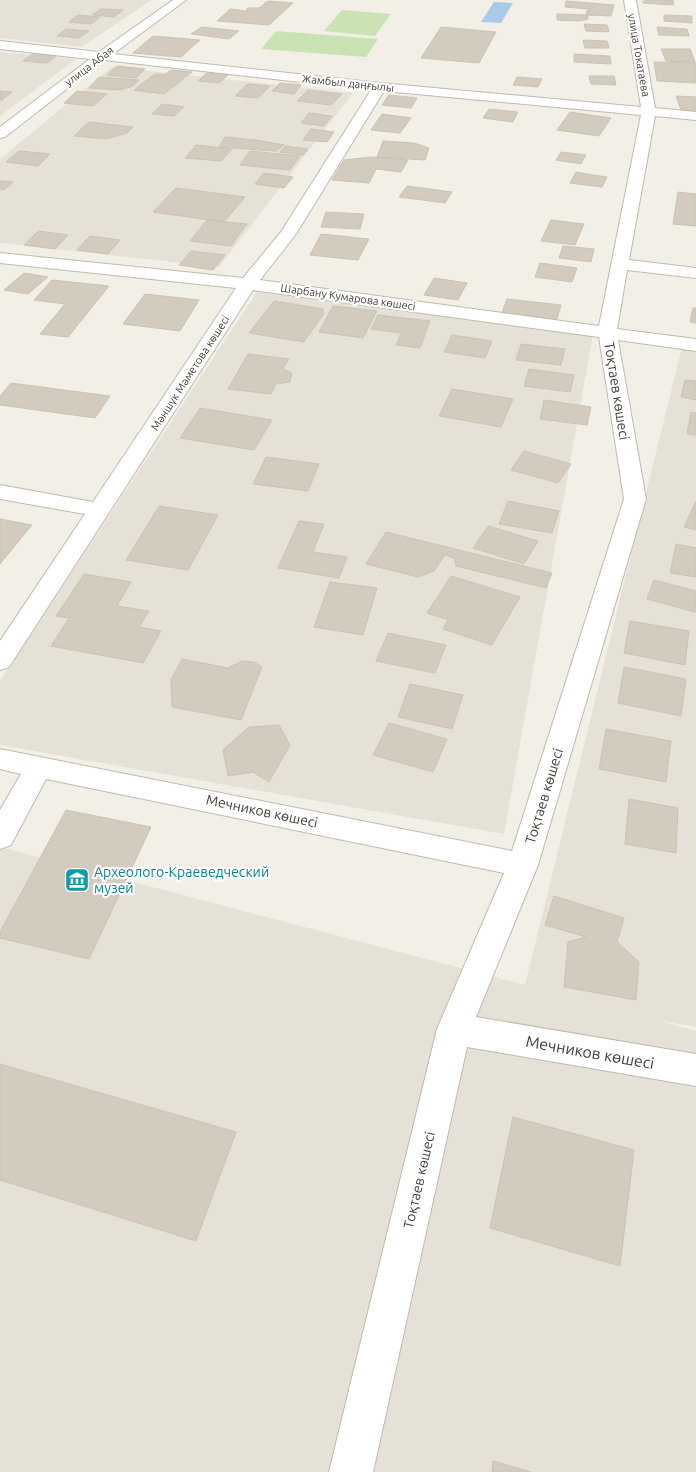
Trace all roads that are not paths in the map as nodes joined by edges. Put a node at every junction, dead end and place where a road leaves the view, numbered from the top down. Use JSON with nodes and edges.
{"nodes":[{"id":1,"x":180,"y":0,"type":"edge"},
{"id":2,"x":630,"y":0,"type":"edge"},
{"id":3,"x":0,"y":45,"type":"edge"},
{"id":4,"x":103,"y":55,"type":"junction"},
{"id":5,"x":380,"y":87,"type":"junction"},
{"id":6,"x":649,"y":111,"type":"junction"},
{"id":7,"x":696,"y":116,"type":"edge"},
{"id":8,"x":0,"y":134,"type":"edge"},
{"id":9,"x":0,"y":258,"type":"edge"},
{"id":10,"x":620,"y":264,"type":"junction"},
{"id":11,"x":696,"y":273,"type":"edge"},
{"id":12,"x":248,"y":284,"type":"junction"},
{"id":13,"x":607,"y":332,"type":"junction"},
{"id":14,"x":696,"y":344,"type":"edge"},
{"id":15,"x":0,"y":492,"type":"edge"},
{"id":16,"x":99,"y":510,"type":"junction"},
{"id":17,"x":0,"y":660,"type":"edge"},
{"id":18,"x":0,"y":758,"type":"edge"},
{"id":19,"x":39,"y":766,"type":"junction"},
{"id":20,"x":0,"y":837,"type":"edge"},
{"id":21,"x":523,"y":865,"type":"junction"},
{"id":22,"x":454,"y":1029,"type":"junction"},
{"id":23,"x":696,"y":1070,"type":"edge"},
{"id":24,"x":351,"y":1472,"type":"edge"}],
"edges":[{"from":1,"to":4,"type":"street","name":"улица Абая"},
{"from":2,"to":6,"type":"street","name":"улица Токатаева"},
{"from":3,"to":4,"type":"street","name":"Жамбыл даңғылы"},
{"from":4,"to":5,"type":"street","name":"Жамбыл даңғылы"},
{"from":4,"to":8,"type":"street","name":"улица Абая"},
{"from":5,"to":6,"type":"street","name":"Жамбыл даңғылы"},
{"from":5,"to":12,"type":"street","name":"Мәншүк Мәметова көшесі"},
{"from":6,"to":7,"type":"street","name":"Жамбыл даңғылы"},
{"from":6,"to":10,"type":"street","name":"Тоқтаев көшесі"},
{"from":9,"to":12,"type":"street","name":"Шарбану Кумарова көшесі"},
{"from":10,"to":11,"type":"street"},
{"from":10,"to":13,"type":"street","name":"Тоқтаев көшесі"},
{"from":12,"to":13,"type":"street","name":"Шарбану Кумарова көшесі"},
{"from":12,"to":16,"type":"street","name":"Мәншүк Мәметова көшесі"},
{"from":13,"to":14,"type":"street","name":"Шарбану Кумарова көшесі"},
{"from":13,"to":21,"type":"street","name":"Тоқтаев көшесі"},
{"from":15,"to":16,"type":"street"},
{"from":16,"to":17,"type":"street","name":"Мәншүк Мәметова көшесі"},
{"from":18,"to":19,"type":"street","name":"Мечников көшесі"},
{"from":19,"to":20,"type":"street"},
{"from":19,"to":21,"type":"street","name":"Мечников көшесі"},
{"from":21,"to":22,"type":"street","name":"Тоқтаев көшесі"},
{"from":22,"to":23,"type":"street","name":"Мечников көшесі"},
{"from":22,"to":24,"type":"street","name":"Тоқтаев көшесі"}]}
